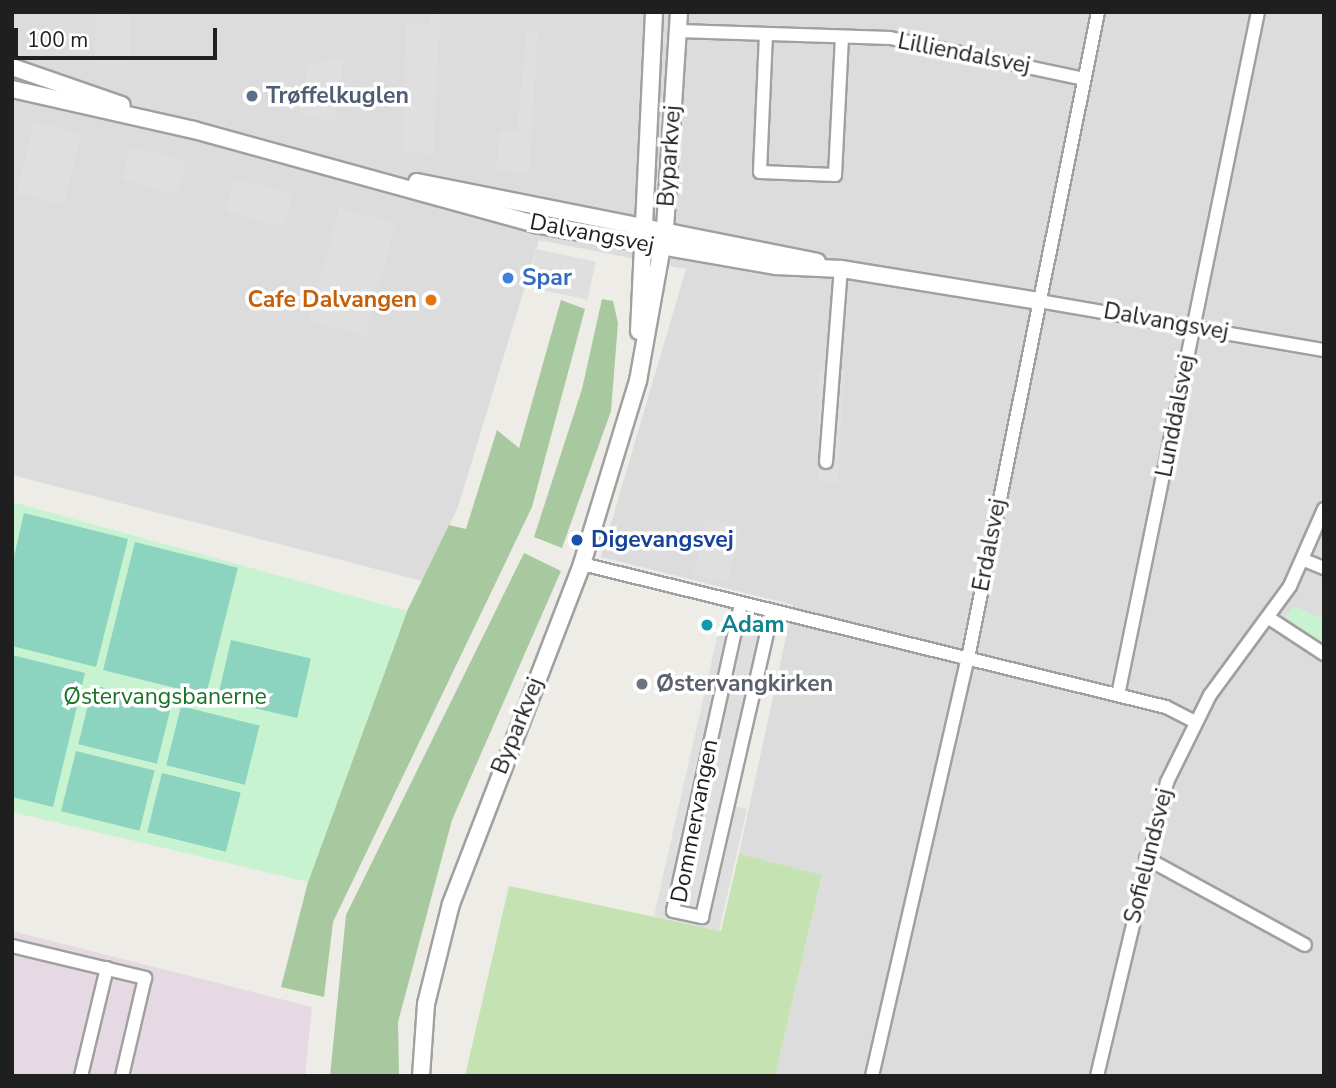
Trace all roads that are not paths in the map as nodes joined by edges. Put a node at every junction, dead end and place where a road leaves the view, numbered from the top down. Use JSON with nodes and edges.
{"nodes":[{"id":1,"x":654,"y":12,"type":"edge"},
{"id":2,"x":679,"y":12,"type":"edge"},
{"id":3,"x":1098,"y":12,"type":"edge"},
{"id":4,"x":1258,"y":12,"type":"edge"},
{"id":5,"x":679,"y":30,"type":"junction"},
{"id":6,"x":766,"y":34,"type":"junction"},
{"id":7,"x":842,"y":37,"type":"junction"},
{"id":8,"x":12,"y":67,"type":"edge"},
{"id":9,"x":1084,"y":79,"type":"junction"},
{"id":10,"x":12,"y":89,"type":"edge"},
{"id":11,"x":194,"y":130,"type":"junction"},
{"id":12,"x":349,"y":172,"type":"junction"},
{"id":13,"x":642,"y":225,"type":"junction"},
{"id":14,"x":665,"y":229,"type":"junction"},
{"id":15,"x":641,"y":244,"type":"junction"},
{"id":16,"x":662,"y":248,"type":"junction"},
{"id":17,"x":841,"y":269,"type":"junction"},
{"id":18,"x":1039,"y":301,"type":"junction"},
{"id":19,"x":1194,"y":327,"type":"junction"},
{"id":20,"x":1324,"y":350,"type":"edge"},
{"id":21,"x":638,"y":382,"type":"junction"},
{"id":22,"x":826,"y":462,"type":"dead end"},
{"id":23,"x":1324,"y":509,"type":"edge"},
{"id":24,"x":1304,"y":559,"type":"junction"},
{"id":25,"x":582,"y":564,"type":"junction"},
{"id":26,"x":1324,"y":568,"type":"edge"},
{"id":27,"x":741,"y":604,"type":"junction"},
{"id":28,"x":772,"y":611,"type":"junction"},
{"id":29,"x":1269,"y":618,"type":"junction"},
{"id":30,"x":1324,"y":654,"type":"edge"},
{"id":31,"x":968,"y":658,"type":"junction"},
{"id":32,"x":1118,"y":695,"type":"junction"},
{"id":33,"x":1195,"y":722,"type":"junction"},
{"id":34,"x":1146,"y":858,"type":"junction"},
{"id":35,"x":1305,"y":945,"type":"dead end"},
{"id":36,"x":12,"y":946,"type":"edge"},
{"id":37,"x":107,"y":968,"type":"junction"},
{"id":38,"x":81,"y":1076,"type":"edge"},
{"id":39,"x":122,"y":1076,"type":"edge"},
{"id":40,"x":421,"y":1076,"type":"edge"},
{"id":41,"x":872,"y":1076,"type":"edge"},
{"id":42,"x":1097,"y":1076,"type":"edge"}],
"edges":[{"from":1,"to":13,"type":"street","name":"Byparkvej"},
{"from":2,"to":5,"type":"street","name":"Byparkvej"},
{"from":3,"to":9,"type":"street","name":"Erdalsvej"},
{"from":4,"to":19,"type":"street","name":"Lunddalsvej"},
{"from":5,"to":6,"type":"street","name":"Lilliendalsvej"},
{"from":5,"to":14,"type":"street","name":"Byparkvej"},
{"from":6,"to":7,"type":"street","name":"Lilliendalsvej"},
{"from":6,"to":7,"type":"street"},
{"from":7,"to":9,"type":"street","name":"Lilliendalsvej"},
{"from":8,"to":11,"type":"street","name":"Dalvangsvej"},
{"from":9,"to":18,"type":"street","name":"Erdalsvej"},
{"from":10,"to":11,"type":"street","name":"Dalvangsvej"},
{"from":11,"to":12,"type":"street","name":"Dalvangsvej"},
{"from":12,"to":13,"type":"street","name":"Dalvangsvej"},
{"from":12,"to":15,"type":"street","name":"Dalvangsvej"},
{"from":13,"to":14,"type":"street","name":"Dalvangsvej"},
{"from":13,"to":15,"type":"street","name":"Byparkvej"},
{"from":14,"to":16,"type":"street","name":"Byparkvej"},
{"from":14,"to":17,"type":"street","name":"Dalvangsvej"},
{"from":15,"to":16,"type":"street","name":"Dalvangsvej"},
{"from":15,"to":21,"type":"street","name":"Byparkvej"},
{"from":16,"to":17,"type":"street","name":"Dalvangsvej"},
{"from":16,"to":21,"type":"street","name":"Byparkvej"},
{"from":17,"to":18,"type":"street","name":"Dalvangsvej"},
{"from":17,"to":22,"type":"street"},
{"from":18,"to":19,"type":"street","name":"Dalvangsvej"},
{"from":18,"to":31,"type":"street","name":"Erdalsvej"},
{"from":19,"to":20,"type":"street","name":"Dalvangsvej"},
{"from":19,"to":32,"type":"street","name":"Lunddalsvej"},
{"from":21,"to":25,"type":"street","name":"Byparkvej"},
{"from":23,"to":24,"type":"street","name":"Sofielundsvej"},
{"from":24,"to":26,"type":"street"},
{"from":24,"to":29,"type":"street","name":"Sofielundsvej"},
{"from":25,"to":27,"type":"street"},
{"from":25,"to":40,"type":"street","name":"Byparkvej"},
{"from":27,"to":28,"type":"street"},
{"from":27,"to":28,"type":"street","name":"Dommervangen"},
{"from":28,"to":31,"type":"street"},
{"from":29,"to":30,"type":"street"},
{"from":29,"to":33,"type":"street","name":"Sofielundsvej"},
{"from":31,"to":32,"type":"street"},
{"from":31,"to":41,"type":"street","name":"Erdalsvej"},
{"from":32,"to":33,"type":"street"},
{"from":33,"to":34,"type":"street","name":"Sofielundsvej"},
{"from":34,"to":35,"type":"street"},
{"from":34,"to":42,"type":"street","name":"Sofielundsvej"},
{"from":36,"to":37,"type":"street"},
{"from":37,"to":38,"type":"street"},
{"from":37,"to":39,"type":"street"}]}
